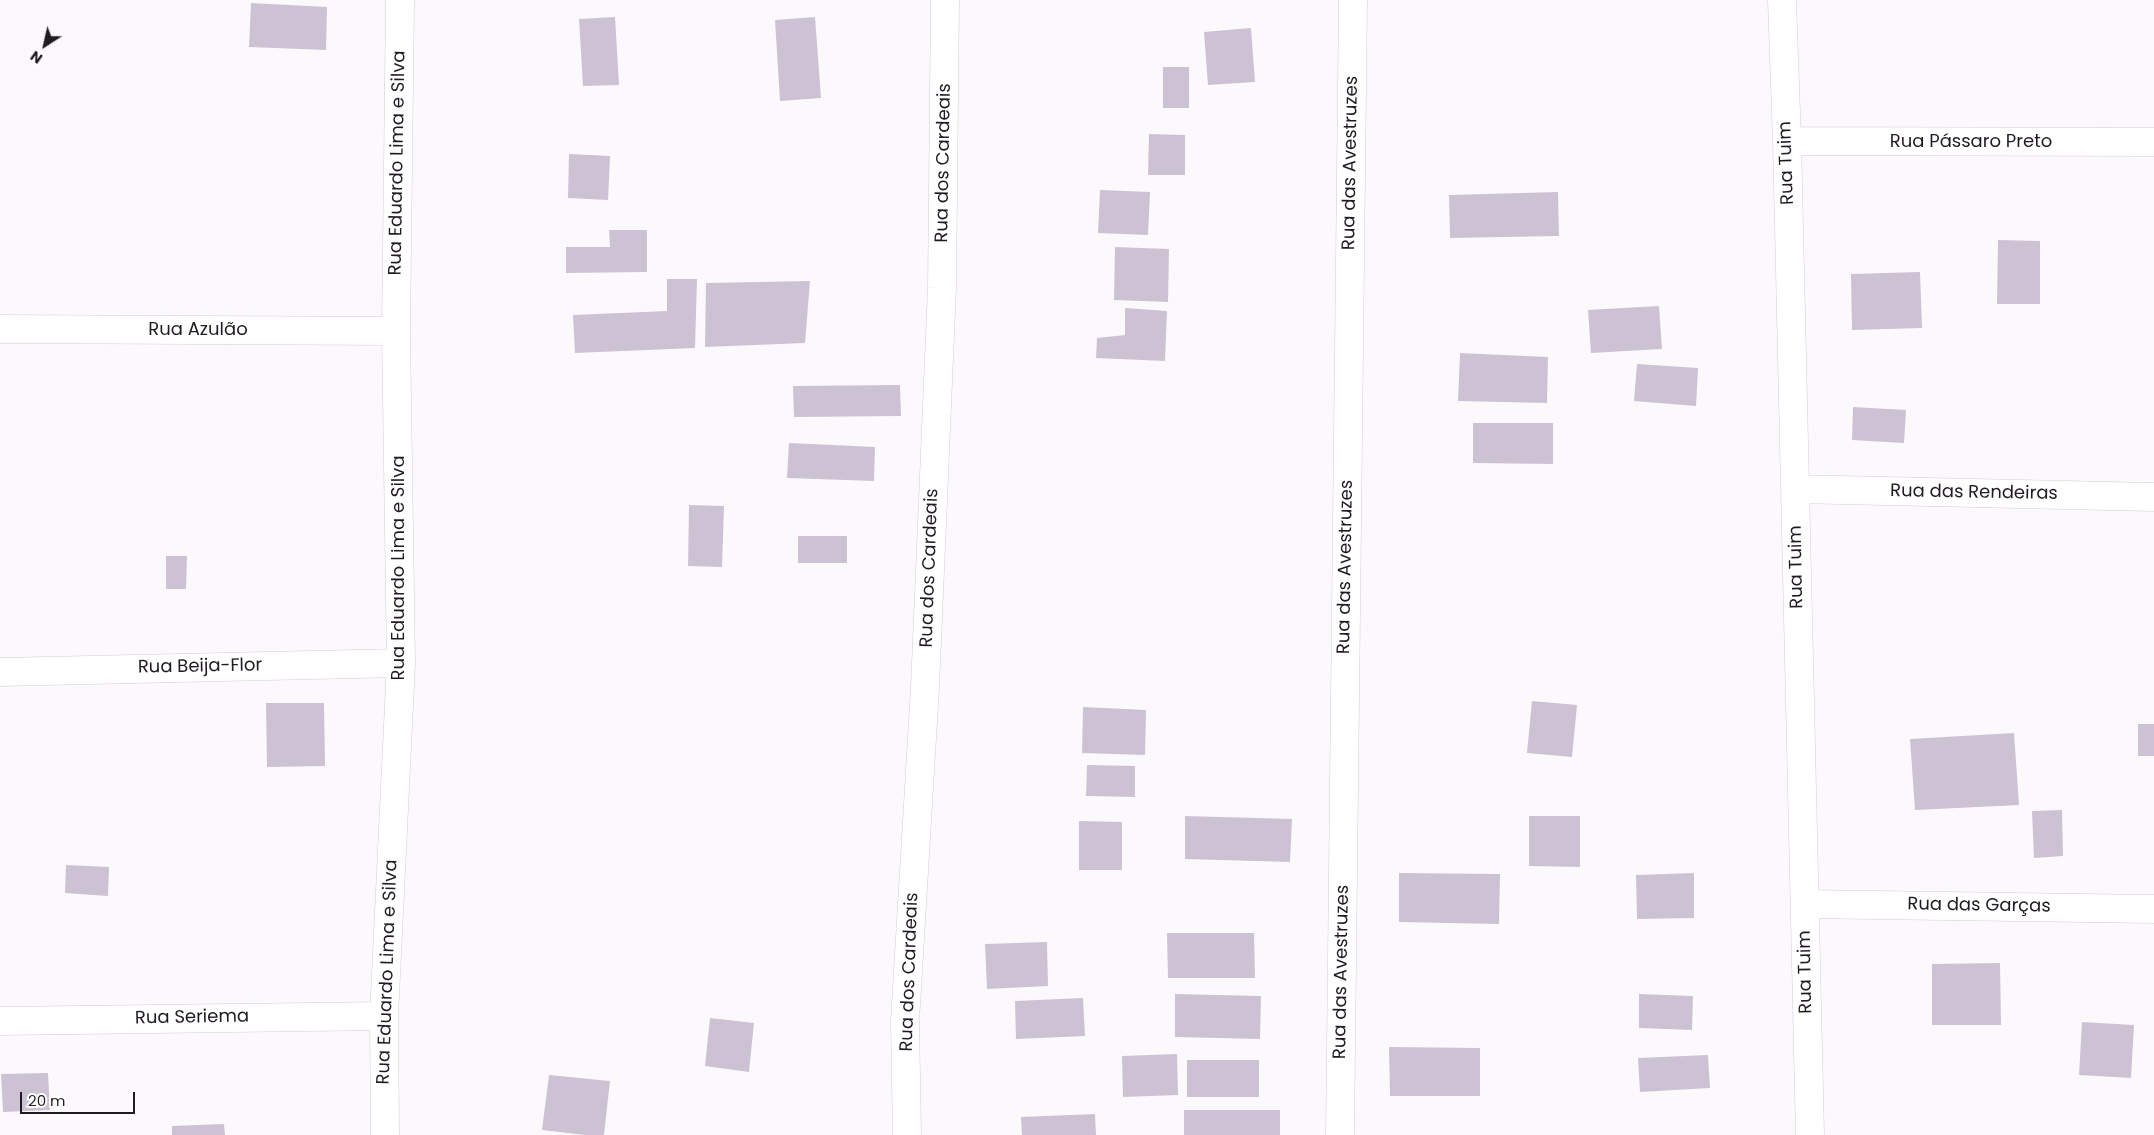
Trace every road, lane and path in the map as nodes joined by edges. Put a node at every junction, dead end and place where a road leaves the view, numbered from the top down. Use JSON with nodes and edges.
{"nodes":[{"id":1,"x":400,"y":0,"type":"edge"},
{"id":2,"x":945,"y":0,"type":"edge"},
{"id":3,"x":1352,"y":0,"type":"edge"},
{"id":4,"x":1782,"y":0,"type":"edge"},
{"id":5,"x":1787,"y":141,"type":"junction"},
{"id":6,"x":2154,"y":142,"type":"edge"},
{"id":7,"x":0,"y":329,"type":"edge"},
{"id":8,"x":396,"y":331,"type":"junction"},
{"id":9,"x":1795,"y":489,"type":"junction"},
{"id":10,"x":2154,"y":496,"type":"edge"},
{"id":11,"x":401,"y":663,"type":"junction"},
{"id":12,"x":0,"y":672,"type":"edge"},
{"id":13,"x":1805,"y":904,"type":"junction"},
{"id":14,"x":2154,"y":909,"type":"edge"},
{"id":15,"x":384,"y":1016,"type":"junction"},
{"id":16,"x":0,"y":1021,"type":"edge"},
{"id":17,"x":384,"y":1135,"type":"edge"},
{"id":18,"x":907,"y":1135,"type":"edge"},
{"id":19,"x":1340,"y":1135,"type":"edge"},
{"id":20,"x":1810,"y":1135,"type":"edge"}],
"edges":[{"from":1,"to":8,"type":"street","name":"Rua Eduardo Lima e Silva"},
{"from":2,"to":18,"type":"street","name":"Rua dos Cardeais"},
{"from":3,"to":19,"type":"street","name":"Rua das Avestruzes"},
{"from":4,"to":5,"type":"street","name":"Rua Tuim"},
{"from":5,"to":6,"type":"street","name":"Rua Pássaro Preto"},
{"from":5,"to":9,"type":"street","name":"Rua Tuim"},
{"from":7,"to":8,"type":"street","name":"Rua Azulão"},
{"from":8,"to":11,"type":"street","name":"Rua Eduardo Lima e Silva"},
{"from":9,"to":10,"type":"street","name":"Rua das Rendeiras"},
{"from":9,"to":13,"type":"street","name":"Rua Tuim"},
{"from":11,"to":12,"type":"street","name":"Rua Beija-Flor"},
{"from":11,"to":15,"type":"street","name":"Rua Eduardo Lima e Silva"},
{"from":13,"to":14,"type":"street","name":"Rua das Garças"},
{"from":13,"to":20,"type":"street","name":"Rua Tuim"},
{"from":15,"to":16,"type":"street","name":"Rua Seriema"},
{"from":15,"to":17,"type":"street","name":"Rua Eduardo Lima e Silva"}]}
